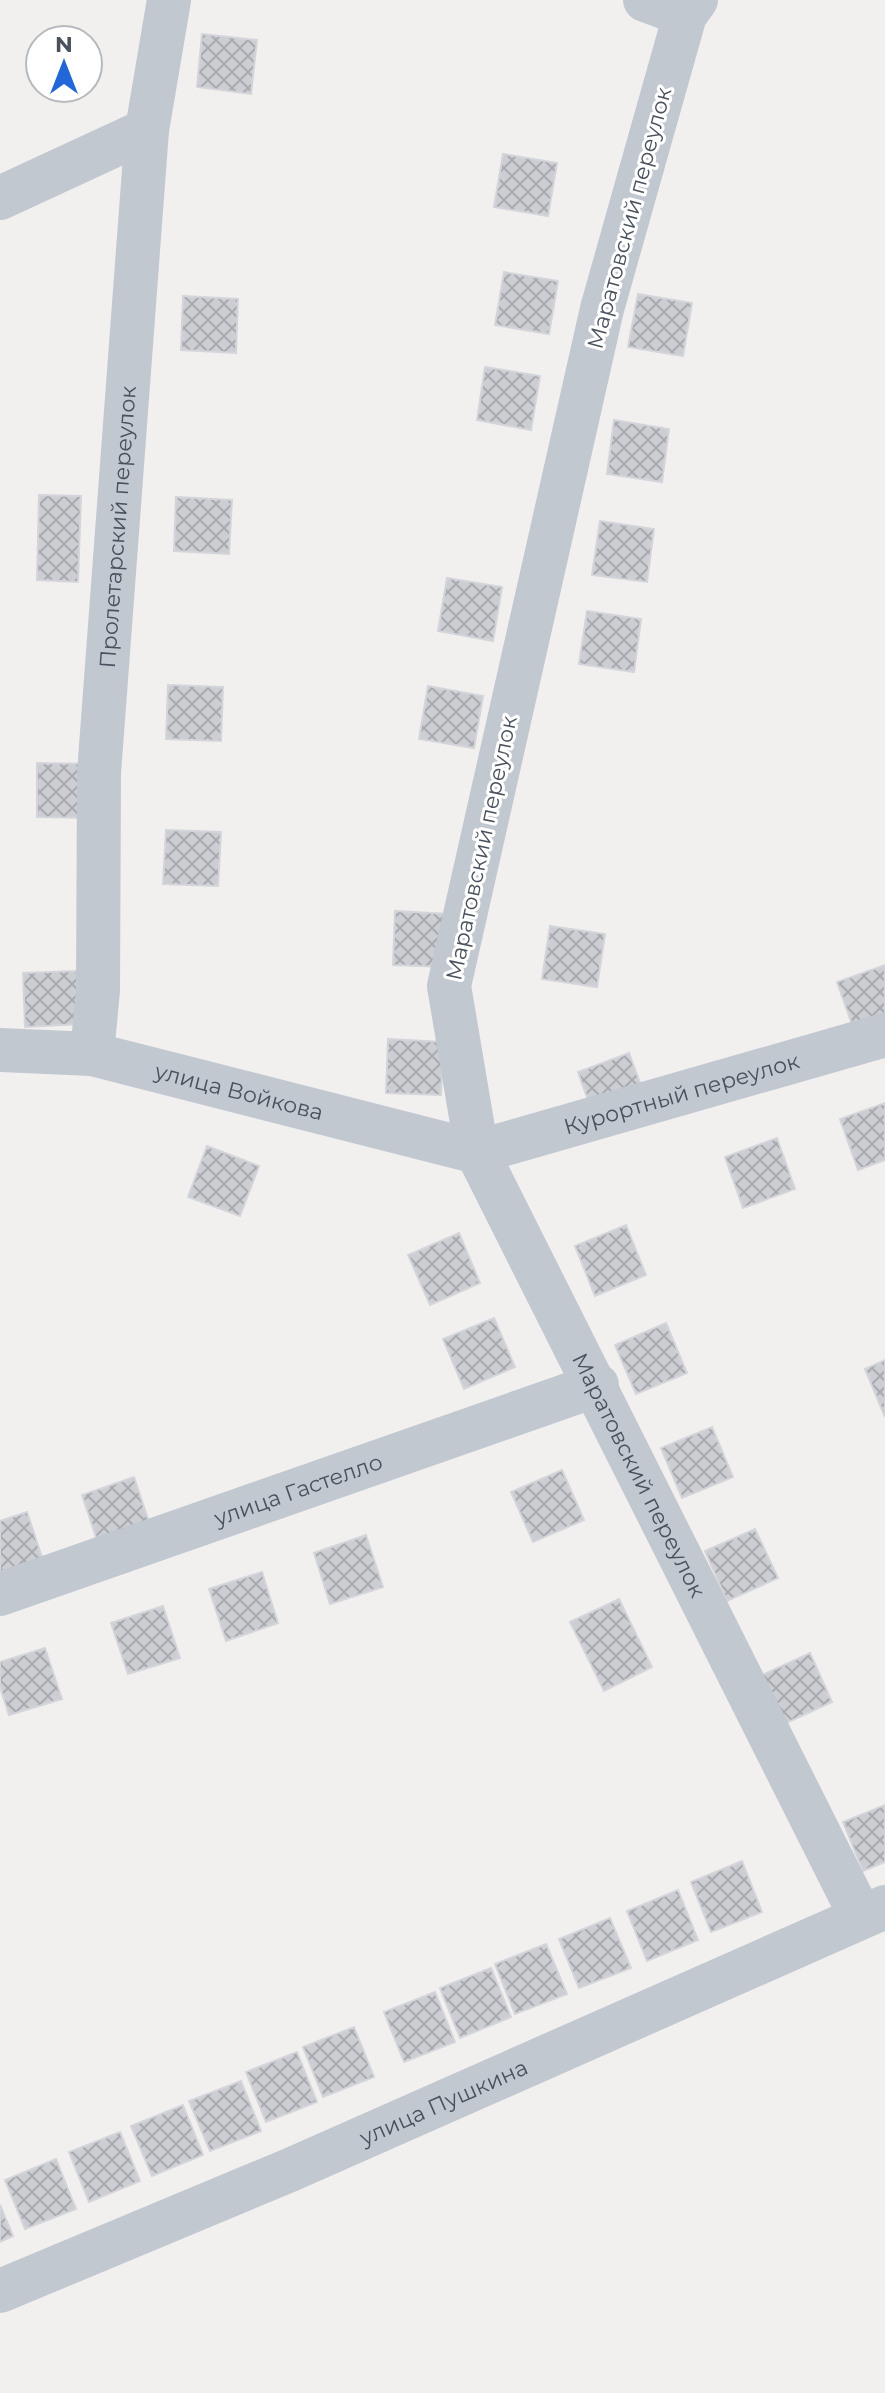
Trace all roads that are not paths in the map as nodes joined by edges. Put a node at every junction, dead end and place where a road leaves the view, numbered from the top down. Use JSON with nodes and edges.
{"nodes":[{"id":1,"x":169,"y":0,"type":"edge"},
{"id":2,"x":645,"y":0,"type":"edge"},
{"id":3,"x":691,"y":8,"type":"edge"},
{"id":4,"x":147,"y":130,"type":"junction"},
{"id":5,"x":0,"y":198,"type":"edge"},
{"id":6,"x":885,"y":1035,"type":"edge"},
{"id":7,"x":0,"y":1050,"type":"edge"},
{"id":8,"x":92,"y":1054,"type":"junction"},
{"id":9,"x":477,"y":1152,"type":"junction"},
{"id":10,"x":597,"y":1385,"type":"junction"},
{"id":11,"x":0,"y":1594,"type":"edge"},
{"id":12,"x":873,"y":1912,"type":"edge"},
{"id":13,"x":0,"y":2291,"type":"edge"}],
"edges":[{"from":1,"to":4,"type":"street","name":"Пролетарский переулок"},
{"from":2,"to":3,"type":"street"},
{"from":3,"to":9,"type":"street","name":"Маратовский переулок"},
{"from":4,"to":5,"type":"street"},
{"from":4,"to":8,"type":"street","name":"Пролетарский переулок"},
{"from":6,"to":9,"type":"street","name":"Курортный переулок"},
{"from":7,"to":8,"type":"street","name":"улица Войкова"},
{"from":8,"to":9,"type":"street","name":"улица Войкова"},
{"from":9,"to":10,"type":"street","name":"Маратовский переулок"},
{"from":10,"to":11,"type":"street","name":"улица Гастелло"},
{"from":10,"to":12,"type":"street","name":"Маратовский переулок"},
{"from":12,"to":13,"type":"street","name":"улица Пушкина"}]}
